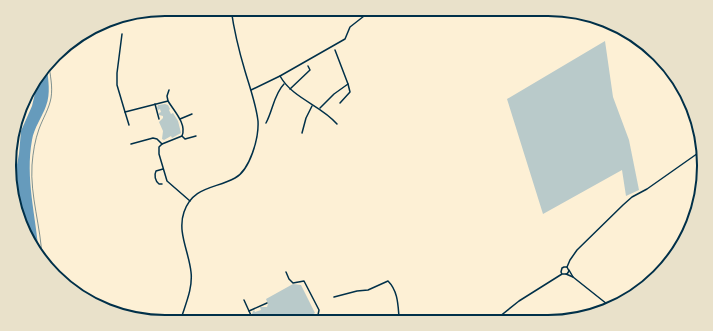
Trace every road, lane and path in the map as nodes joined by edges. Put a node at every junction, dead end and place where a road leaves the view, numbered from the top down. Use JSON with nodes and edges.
{"nodes":[{"id":1,"x":232,"y":16,"type":"edge"},
{"id":2,"x":364,"y":16,"type":"edge"},
{"id":3,"x":122,"y":34,"type":"dead end"},
{"id":4,"x":335,"y":50,"type":"dead end"},
{"id":5,"x":308,"y":66,"type":"dead end"},
{"id":6,"x":50,"y":71,"type":"edge"},
{"id":7,"x":280,"y":76,"type":"junction"},
{"id":8,"x":284,"y":84,"type":"junction"},
{"id":9,"x":348,"y":84,"type":"junction"},
{"id":10,"x":290,"y":89,"type":"junction"},
{"id":11,"x":169,"y":90,"type":"dead end"},
{"id":12,"x":251,"y":90,"type":"junction"},
{"id":13,"x":168,"y":101,"type":"junction"},
{"id":14,"x":340,"y":102,"type":"dead end"},
{"id":15,"x":155,"y":104,"type":"junction"},
{"id":16,"x":312,"y":106,"type":"junction"},
{"id":17,"x":320,"y":109,"type":"junction"},
{"id":18,"x":125,"y":112,"type":"junction"},
{"id":19,"x":192,"y":114,"type":"dead end"},
{"id":20,"x":159,"y":119,"type":"dead end"},
{"id":21,"x":180,"y":119,"type":"junction"},
{"id":22,"x":266,"y":123,"type":"dead end"},
{"id":23,"x":337,"y":124,"type":"dead end"},
{"id":24,"x":129,"y":125,"type":"dead end"},
{"id":25,"x":302,"y":133,"type":"dead end"},
{"id":26,"x":182,"y":136,"type":"junction"},
{"id":27,"x":196,"y":136,"type":"dead end"},
{"id":28,"x":132,"y":144,"type":"dead end"},
{"id":29,"x":162,"y":144,"type":"junction"},
{"id":30,"x":697,"y":154,"type":"edge"},
{"id":31,"x":163,"y":168,"type":"junction"},
{"id":32,"x":162,"y":184,"type":"dead end"},
{"id":33,"x":190,"y":201,"type":"junction"},
{"id":34,"x":41,"y":249,"type":"edge"},
{"id":35,"x":568,"y":268,"type":"junction"},
{"id":36,"x":286,"y":272,"type":"dead end"},
{"id":37,"x":562,"y":274,"type":"junction"},
{"id":38,"x":566,"y":274,"type":"junction"},
{"id":39,"x":573,"y":277,"type":"junction"},
{"id":40,"x":334,"y":297,"type":"dead end"},
{"id":41,"x":244,"y":300,"type":"dead end"},
{"id":42,"x":267,"y":303,"type":"dead end"},
{"id":43,"x":606,"y":303,"type":"edge"},
{"id":44,"x":249,"y":311,"type":"junction"},
{"id":45,"x":182,"y":315,"type":"edge"},
{"id":46,"x":251,"y":315,"type":"edge"},
{"id":47,"x":318,"y":315,"type":"edge"},
{"id":48,"x":399,"y":315,"type":"edge"},
{"id":49,"x":501,"y":315,"type":"edge"}],
"edges":[{"from":1,"to":12,"type":"street"},
{"from":2,"to":7,"type":"street"},
{"from":3,"to":18,"type":"street"},
{"from":4,"to":9,"type":"street"},
{"from":5,"to":10,"type":"street"},
{"from":6,"to":34,"type":"path"},
{"from":7,"to":8,"type":"street"},
{"from":7,"to":12,"type":"street"},
{"from":8,"to":10,"type":"street"},
{"from":8,"to":22,"type":"street"},
{"from":9,"to":14,"type":"street"},
{"from":9,"to":17,"type":"street"},
{"from":10,"to":16,"type":"street"},
{"from":11,"to":13,"type":"street"},
{"from":12,"to":33,"type":"street"},
{"from":13,"to":15,"type":"street"},
{"from":13,"to":21,"type":"street"},
{"from":15,"to":18,"type":"street"},
{"from":15,"to":20,"type":"street"},
{"from":16,"to":17,"type":"street"},
{"from":16,"to":25,"type":"street"},
{"from":17,"to":23,"type":"street"},
{"from":18,"to":24,"type":"street"},
{"from":19,"to":21,"type":"street"},
{"from":21,"to":26,"type":"street"},
{"from":26,"to":27,"type":"street"},
{"from":26,"to":29,"type":"street"},
{"from":28,"to":29,"type":"street"},
{"from":29,"to":31,"type":"street"},
{"from":30,"to":35,"type":"street"},
{"from":31,"to":32,"type":"street"},
{"from":31,"to":33,"type":"street"},
{"from":33,"to":45,"type":"street"},
{"from":35,"to":37,"type":"street"},
{"from":35,"to":38,"type":"street"},
{"from":35,"to":39,"type":"street"},
{"from":36,"to":47,"type":"street"},
{"from":37,"to":38,"type":"street"},
{"from":37,"to":49,"type":"street"},
{"from":38,"to":39,"type":"street"},
{"from":39,"to":43,"type":"street"},
{"from":40,"to":48,"type":"street"},
{"from":41,"to":44,"type":"street"},
{"from":42,"to":44,"type":"street"},
{"from":44,"to":46,"type":"street"}]}
